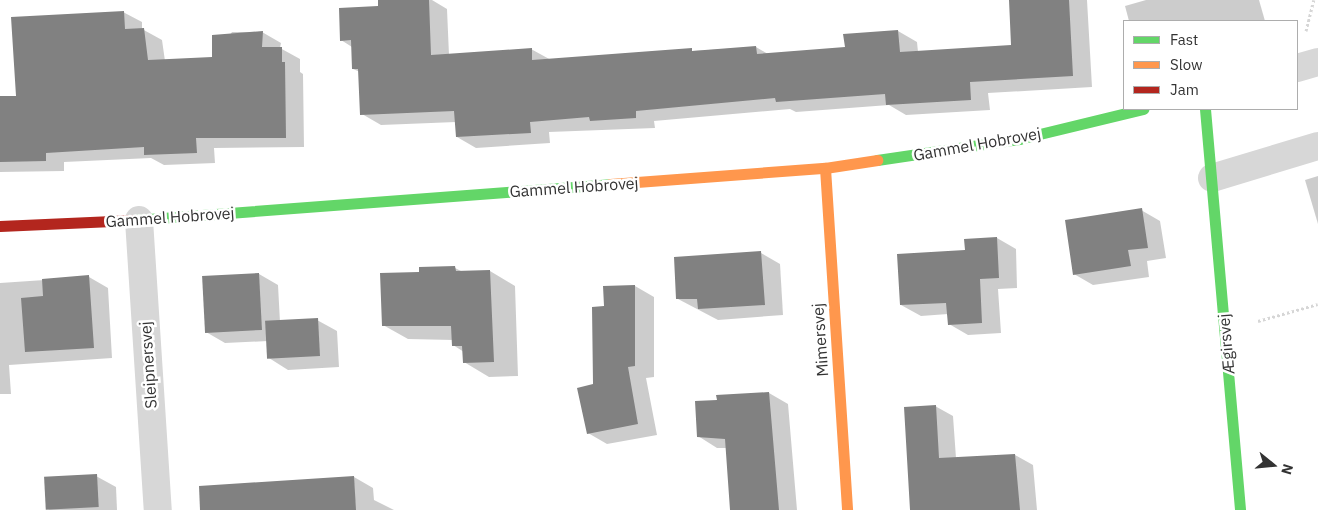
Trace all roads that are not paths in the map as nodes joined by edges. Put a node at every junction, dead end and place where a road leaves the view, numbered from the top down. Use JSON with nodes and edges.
{"nodes":[{"id":1,"x":1318,"y":62,"type":"edge"},
{"id":2,"x":1298,"y":68,"type":"edge"},
{"id":3,"x":1139,"y":110,"type":"edge"},
{"id":4,"x":1205,"y":110,"type":"edge"},
{"id":5,"x":1318,"y":146,"type":"edge"},
{"id":6,"x":825,"y":168,"type":"junction"},
{"id":7,"x":1212,"y":178,"type":"junction"},
{"id":8,"x":139,"y":220,"type":"junction"},
{"id":9,"x":0,"y":226,"type":"edge"},
{"id":10,"x":158,"y":510,"type":"edge"},
{"id":11,"x":847,"y":510,"type":"edge"},
{"id":12,"x":1240,"y":510,"type":"edge"}],
"edges":[{"from":1,"to":2,"type":"street"},
{"from":3,"to":6,"type":"street","name":"Gammel Hobrovej"},
{"from":4,"to":7,"type":"street","name":"Ægirsvej"},
{"from":5,"to":7,"type":"street"},
{"from":6,"to":8,"type":"street","name":"Gammel Hobrovej"},
{"from":6,"to":11,"type":"street","name":"Mimersvej"},
{"from":7,"to":12,"type":"street","name":"Ægirsvej"},
{"from":8,"to":9,"type":"street","name":"Gammel Hobrovej"},
{"from":8,"to":10,"type":"street","name":"Sleipnersvej"}]}
